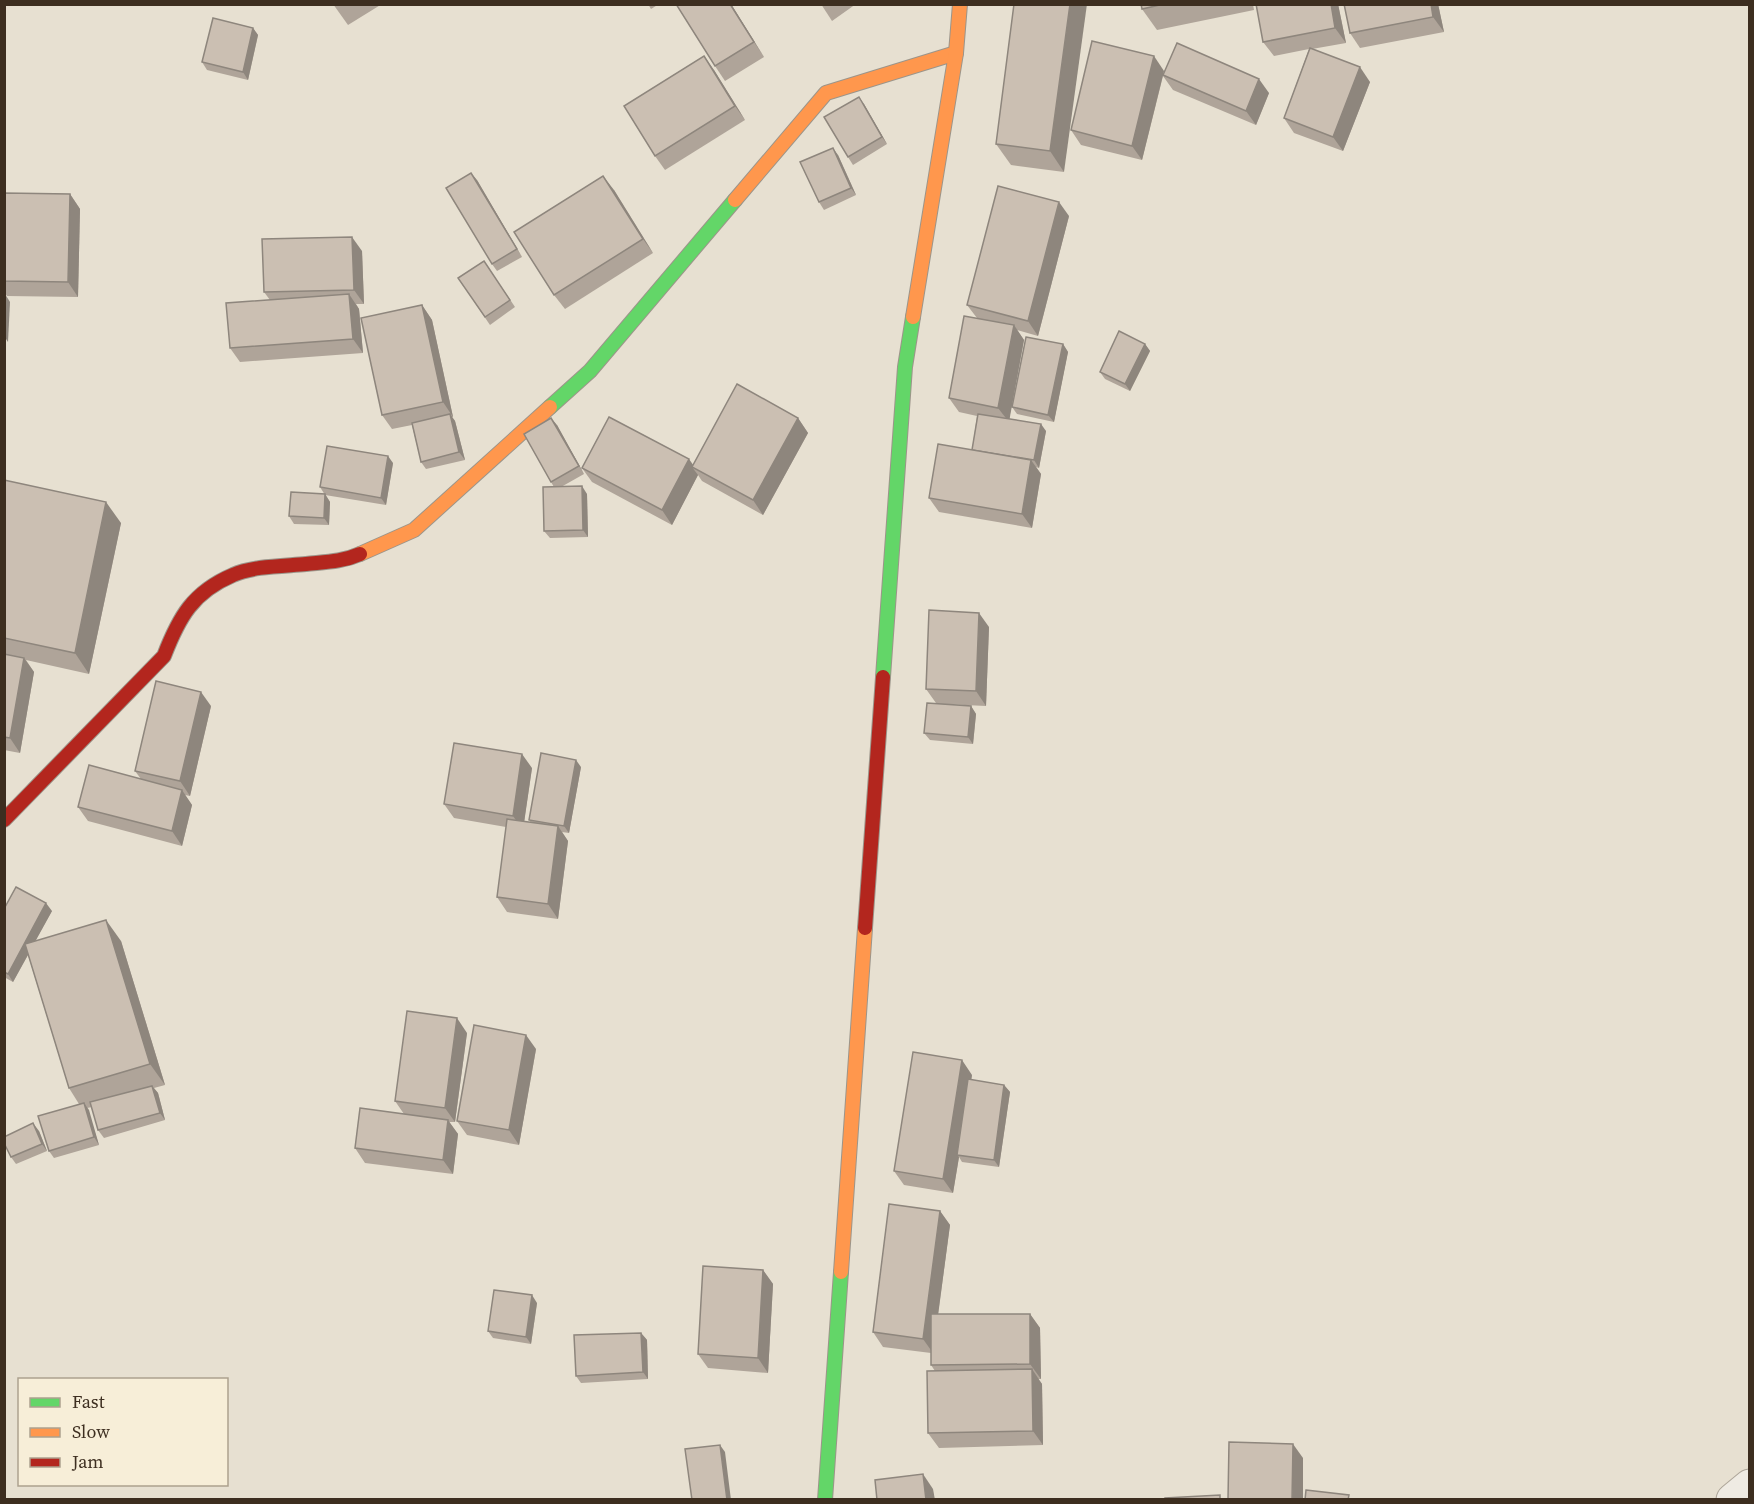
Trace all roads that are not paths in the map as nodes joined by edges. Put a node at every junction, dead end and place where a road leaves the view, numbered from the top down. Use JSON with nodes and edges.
{"nodes":[{"id":1,"x":960,"y":4,"type":"edge"},
{"id":2,"x":956,"y":53,"type":"junction"},
{"id":3,"x":4,"y":820,"type":"edge"},
{"id":4,"x":1749,"y":1486,"type":"edge"},
{"id":5,"x":825,"y":1500,"type":"edge"},
{"id":6,"x":1733,"y":1500,"type":"edge"}],
"edges":[{"from":1,"to":2,"type":"street"},
{"from":2,"to":3,"type":"street"},
{"from":2,"to":5,"type":"street"},
{"from":4,"to":6,"type":"street"}]}
